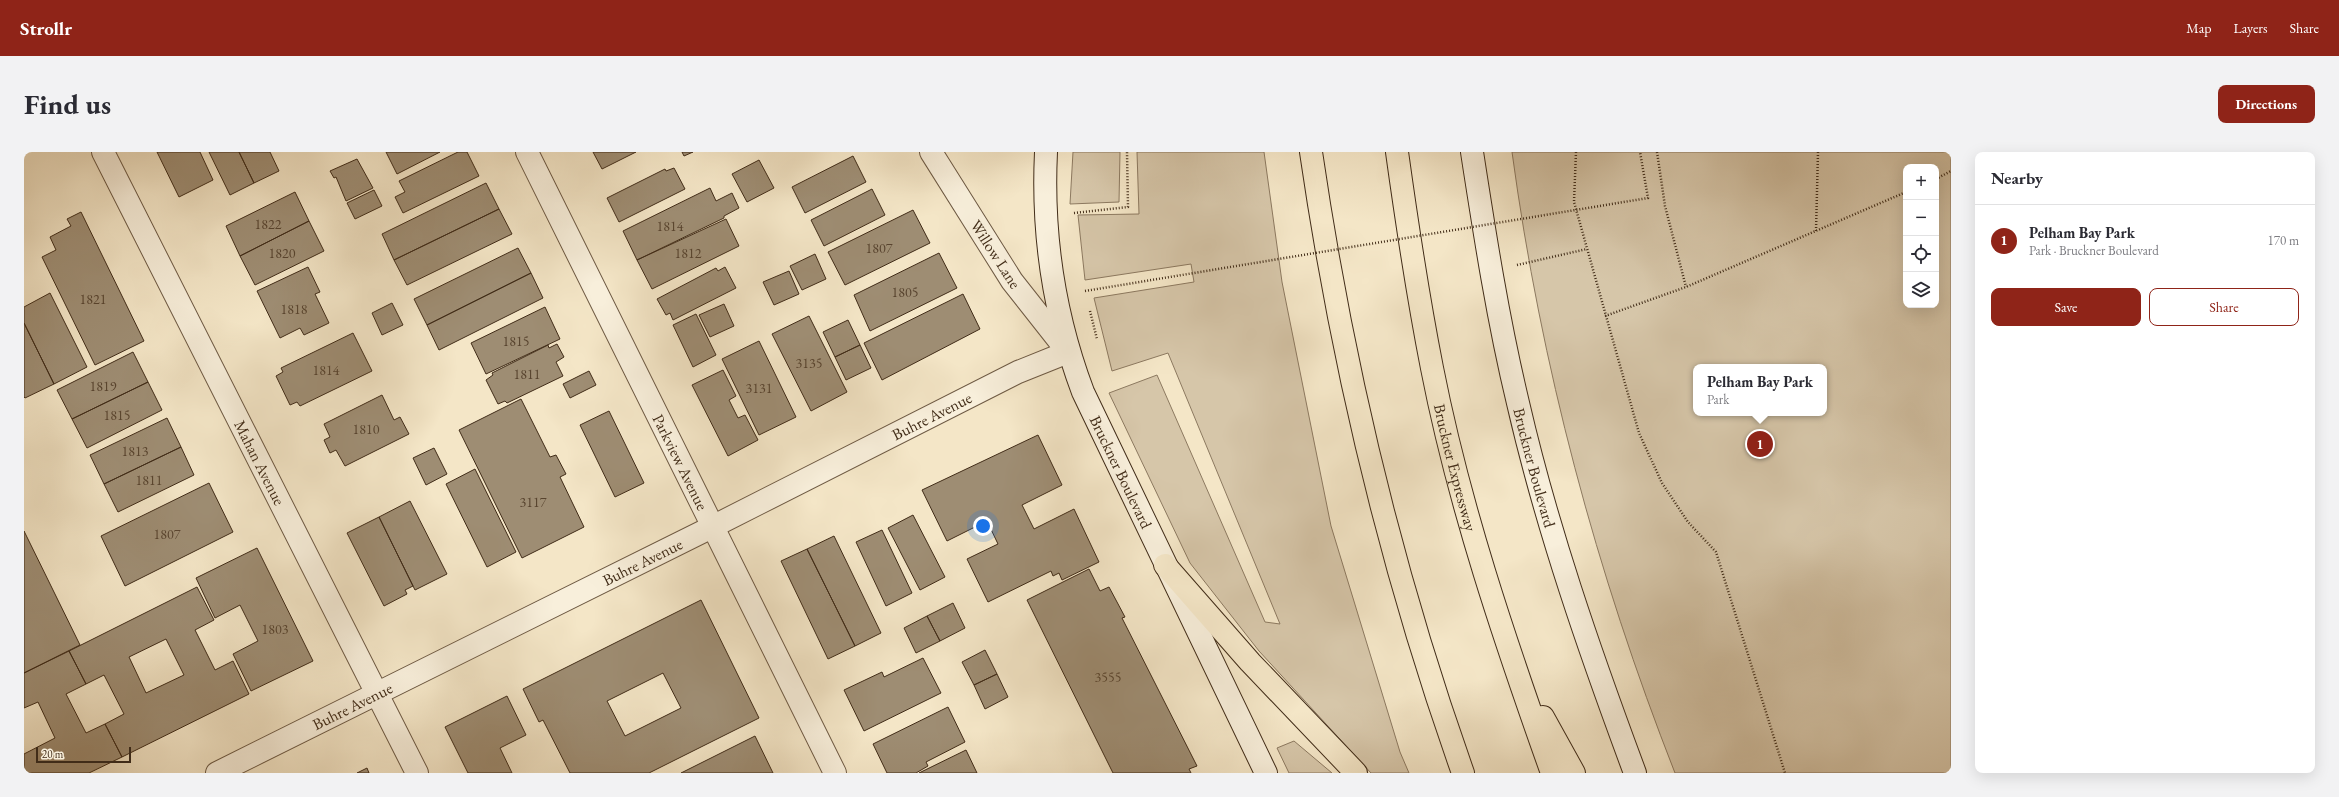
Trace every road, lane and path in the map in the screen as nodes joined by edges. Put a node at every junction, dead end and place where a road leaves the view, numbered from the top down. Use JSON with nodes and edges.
{"nodes":[{"id":1,"x":103,"y":152,"type":"edge"},
{"id":2,"x":527,"y":152,"type":"edge"},
{"id":3,"x":931,"y":152,"type":"edge"},
{"id":4,"x":1046,"y":152,"type":"edge"},
{"id":5,"x":1127,"y":152,"type":"edge"},
{"id":6,"x":1311,"y":152,"type":"edge"},
{"id":7,"x":1396,"y":152,"type":"edge"},
{"id":8,"x":1472,"y":152,"type":"edge"},
{"id":9,"x":1576,"y":152,"type":"edge"},
{"id":10,"x":1640,"y":152,"type":"edge"},
{"id":11,"x":1657,"y":152,"type":"edge"},
{"id":12,"x":1818,"y":152,"type":"edge"},
{"id":13,"x":1951,"y":171,"type":"edge"},
{"id":14,"x":1939,"y":177,"type":"edge"},
{"id":15,"x":1903,"y":193,"type":"edge"},
{"id":16,"x":1074,"y":212,"type":"dead end"},
{"id":17,"x":1816,"y":231,"type":"junction"},
{"id":18,"x":1587,"y":249,"type":"junction"},
{"id":19,"x":1491,"y":271,"type":"junction"},
{"id":20,"x":1686,"y":286,"type":"junction"},
{"id":21,"x":1085,"y":291,"type":"dead end"},
{"id":22,"x":1606,"y":316,"type":"junction"},
{"id":23,"x":1068,"y":352,"type":"junction"},
{"id":24,"x":712,"y":527,"type":"junction"},
{"id":25,"x":1165,"y":564,"type":"junction"},
{"id":26,"x":1512,"y":660,"type":"junction"},
{"id":27,"x":377,"y":694,"type":"junction"},
{"id":28,"x":217,"y":773,"type":"edge"},
{"id":29,"x":417,"y":773,"type":"edge"},
{"id":30,"x":834,"y":773,"type":"edge"},
{"id":31,"x":1266,"y":773,"type":"edge"},
{"id":32,"x":1356,"y":773,"type":"edge"},
{"id":33,"x":1463,"y":773,"type":"edge"},
{"id":34,"x":1552,"y":773,"type":"edge"},
{"id":35,"x":1574,"y":773,"type":"edge"},
{"id":36,"x":1635,"y":773,"type":"edge"},
{"id":37,"x":1785,"y":773,"type":"edge"}],
"edges":[{"from":1,"to":27,"type":"street","name":"Mahan Avenue"},
{"from":2,"to":24,"type":"street","name":"Parkview Avenue"},
{"from":3,"to":23,"type":"street","name":"Willow Lane"},
{"from":4,"to":23,"type":"street","name":"Bruckner Boulevard"},
{"from":5,"to":16,"type":"path"},
{"from":6,"to":33,"type":"highway"},
{"from":7,"to":26,"type":"highway","name":"Bruckner Expressway"},
{"from":8,"to":19,"type":"street","name":"Bruckner Boulevard"},
{"from":9,"to":18,"type":"path"},
{"from":10,"to":21,"type":"path","bridge":true},
{"from":11,"to":20,"type":"path"},
{"from":12,"to":17,"type":"path"},
{"from":13,"to":14,"type":"path"},
{"from":15,"to":17,"type":"path"},
{"from":17,"to":20,"type":"path"},
{"from":18,"to":19,"type":"path"},
{"from":18,"to":22,"type":"path"},
{"from":19,"to":36,"type":"street","name":"Bruckner Boulevard"},
{"from":20,"to":22,"type":"path"},
{"from":22,"to":37,"type":"path"},
{"from":23,"to":24,"type":"street","name":"Buhre Avenue"},
{"from":23,"to":25,"type":"street","name":"Bruckner Boulevard"},
{"from":24,"to":27,"type":"street","name":"Buhre Avenue"},
{"from":24,"to":30,"type":"street","name":"Parkview Avenue"},
{"from":25,"to":31,"type":"street","name":"Bruckner Boulevard"},
{"from":25,"to":32,"type":"highway"},
{"from":26,"to":34,"type":"highway","name":"Bruckner Expressway"},
{"from":26,"to":35,"type":"highway"},
{"from":27,"to":28,"type":"street","name":"Buhre Avenue"},
{"from":27,"to":29,"type":"street","name":"Mahan Avenue"}]}
